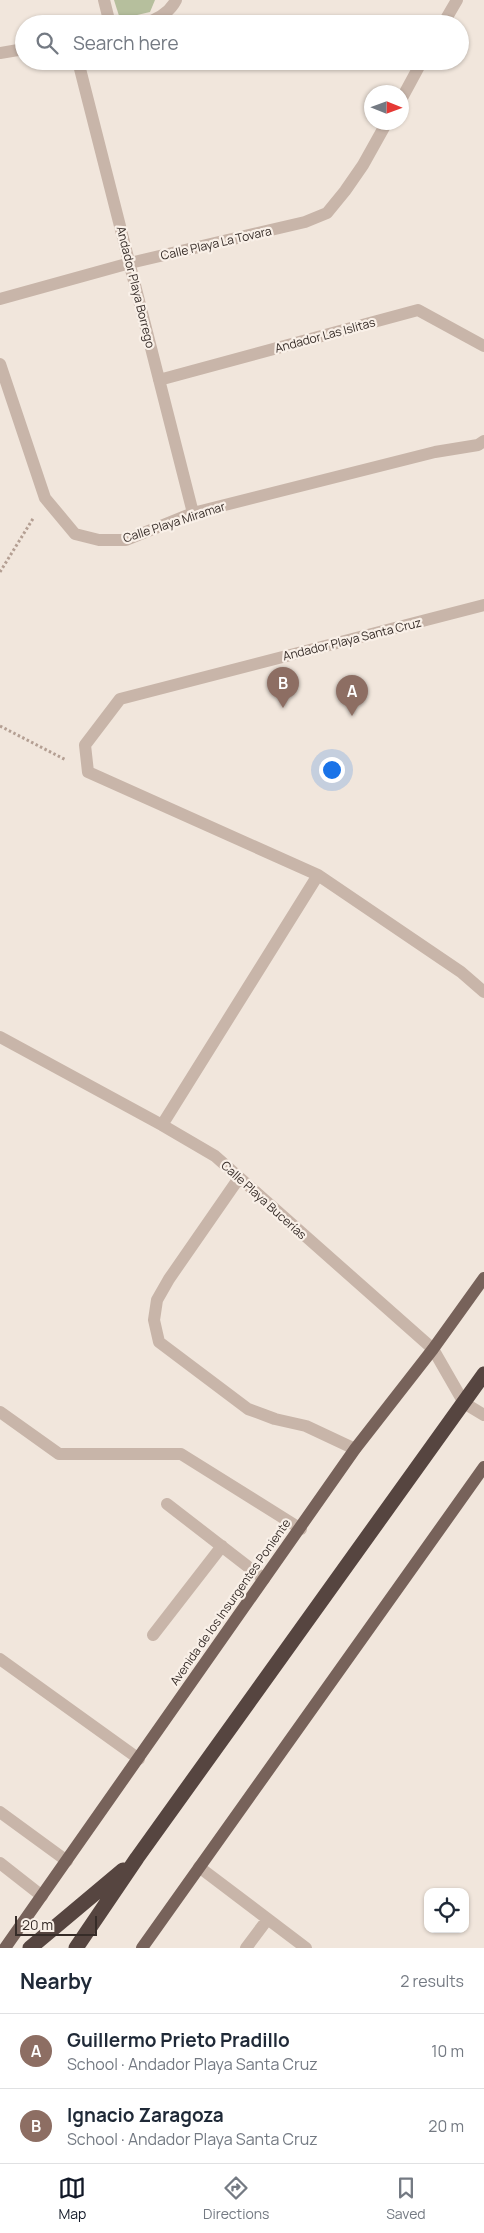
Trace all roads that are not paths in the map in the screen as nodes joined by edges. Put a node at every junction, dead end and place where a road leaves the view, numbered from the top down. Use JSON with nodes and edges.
{"nodes":[{"id":1,"x":104,"y":0,"type":"edge"},
{"id":2,"x":176,"y":0,"type":"edge"},
{"id":3,"x":457,"y":0,"type":"edge"},
{"id":4,"x":108,"y":15,"type":"edge"},
{"id":5,"x":160,"y":15,"type":"edge"},
{"id":6,"x":449,"y":15,"type":"edge"},
{"id":7,"x":15,"y":50,"type":"edge"},
{"id":8,"x":0,"y":53,"type":"edge"},
{"id":9,"x":80,"y":70,"type":"edge"},
{"id":10,"x":417,"y":70,"type":"edge"},
{"id":11,"x":409,"y":85,"type":"edge"},
{"id":12,"x":383,"y":130,"type":"edge"},
{"id":13,"x":130,"y":263,"type":"junction"},
{"id":14,"x":0,"y":299,"type":"edge"},
{"id":15,"x":484,"y":346,"type":"edge"},
{"id":16,"x":0,"y":364,"type":"edge"},
{"id":17,"x":159,"y":380,"type":"junction"},
{"id":18,"x":484,"y":441,"type":"edge"},
{"id":19,"x":193,"y":513,"type":"junction"},
{"id":20,"x":484,"y":605,"type":"edge"},
{"id":21,"x":318,"y":875,"type":"junction"},
{"id":22,"x":484,"y":992,"type":"edge"},
{"id":23,"x":0,"y":1037,"type":"edge"},
{"id":24,"x":162,"y":1125,"type":"junction"},
{"id":25,"x":239,"y":1178,"type":"junction"},
{"id":26,"x":484,"y":1278,"type":"edge"},
{"id":27,"x":433,"y":1349,"type":"junction"},
{"id":28,"x":484,"y":1374,"type":"edge"},
{"id":29,"x":464,"y":1403,"type":"junction"},
{"id":30,"x":0,"y":1412,"type":"edge"},
{"id":31,"x":484,"y":1415,"type":"edge"},
{"id":32,"x":355,"y":1449,"type":"junction"},
{"id":33,"x":484,"y":1466,"type":"edge"},
{"id":34,"x":167,"y":1504,"type":"dead end"},
{"id":35,"x":301,"y":1529,"type":"junction"},
{"id":36,"x":222,"y":1546,"type":"junction"},
{"id":37,"x":264,"y":1579,"type":"junction"},
{"id":38,"x":153,"y":1635,"type":"dead end"},
{"id":39,"x":0,"y":1659,"type":"edge"},
{"id":40,"x":139,"y":1758,"type":"junction"},
{"id":41,"x":0,"y":1812,"type":"edge"},
{"id":42,"x":138,"y":1858,"type":"junction"},
{"id":43,"x":67,"y":1861,"type":"junction"},
{"id":44,"x":0,"y":1864,"type":"edge"},
{"id":45,"x":199,"y":1867,"type":"junction"},
{"id":46,"x":42,"y":1896,"type":"junction"},
{"id":47,"x":267,"y":1920,"type":"junction"},
{"id":48,"x":5,"y":1948,"type":"edge"},
{"id":49,"x":30,"y":1948,"type":"edge"},
{"id":50,"x":76,"y":1948,"type":"edge"},
{"id":51,"x":142,"y":1948,"type":"edge"},
{"id":52,"x":246,"y":1948,"type":"edge"},
{"id":53,"x":306,"y":1948,"type":"edge"}],
"edges":[{"from":1,"to":4,"type":"street"},
{"from":2,"to":5,"type":"street"},
{"from":3,"to":6,"type":"street"},
{"from":7,"to":8,"type":"street"},
{"from":9,"to":13,"type":"street","name":"Andador Playa Borrego"},
{"from":10,"to":11,"type":"street"},
{"from":12,"to":13,"type":"street","name":"Calle Playa La Tovara"},
{"from":13,"to":14,"type":"street","name":"Calle Playa La Tovara"},
{"from":13,"to":17,"type":"street","name":"Andador Playa Borrego"},
{"from":15,"to":17,"type":"street","name":"Andador Las Islitas"},
{"from":16,"to":19,"type":"street","name":"Calle Playa Miramar"},
{"from":17,"to":19,"type":"street","name":"Andador Playa Borrego"},
{"from":18,"to":19,"type":"street","name":"Calle Playa Miramar"},
{"from":20,"to":21,"type":"street","name":"Andador Playa Santa Cruz"},
{"from":21,"to":22,"type":"street"},
{"from":21,"to":24,"type":"street"},
{"from":23,"to":24,"type":"street","name":"Calle Playa Bucerías"},
{"from":24,"to":25,"type":"street","name":"Calle Playa Bucerías"},
{"from":25,"to":27,"type":"street","name":"Calle Playa Bucerías"},
{"from":25,"to":32,"type":"street"},
{"from":26,"to":27,"type":"main road","name":"Avenida de los Insurgentes Poniente"},
{"from":27,"to":29,"type":"street","name":"Calle Playa Bucerías"},
{"from":27,"to":32,"type":"main road","name":"Avenida de los Insurgentes Poniente"},
{"from":28,"to":29,"type":"highway"},
{"from":29,"to":31,"type":"street","name":"Calle Playa Bucerías"},
{"from":29,"to":42,"type":"highway"},
{"from":30,"to":35,"type":"street"},
{"from":32,"to":35,"type":"main road","name":"Avenida de los Insurgentes Poniente"},
{"from":33,"to":45,"type":"main road"},
{"from":34,"to":36,"type":"street"},
{"from":35,"to":37,"type":"main road","name":"Avenida de los Insurgentes Poniente"},
{"from":36,"to":37,"type":"street"},
{"from":36,"to":38,"type":"street"},
{"from":37,"to":40,"type":"main road","name":"Avenida de los Insurgentes Poniente"},
{"from":39,"to":40,"type":"street"},
{"from":40,"to":43,"type":"main road","name":"Avenida de los Insurgentes Poniente"},
{"from":41,"to":43,"type":"street"},
{"from":42,"to":49,"type":"highway"},
{"from":42,"to":50,"type":"highway"},
{"from":43,"to":46,"type":"main road","name":"Avenida de los Insurgentes Poniente"},
{"from":44,"to":46,"type":"street"},
{"from":45,"to":47,"type":"street"},
{"from":45,"to":51,"type":"main road"},
{"from":46,"to":48,"type":"main road","name":"Avenida de los Insurgentes Poniente"},
{"from":47,"to":52,"type":"street"},
{"from":47,"to":53,"type":"street"}]}
